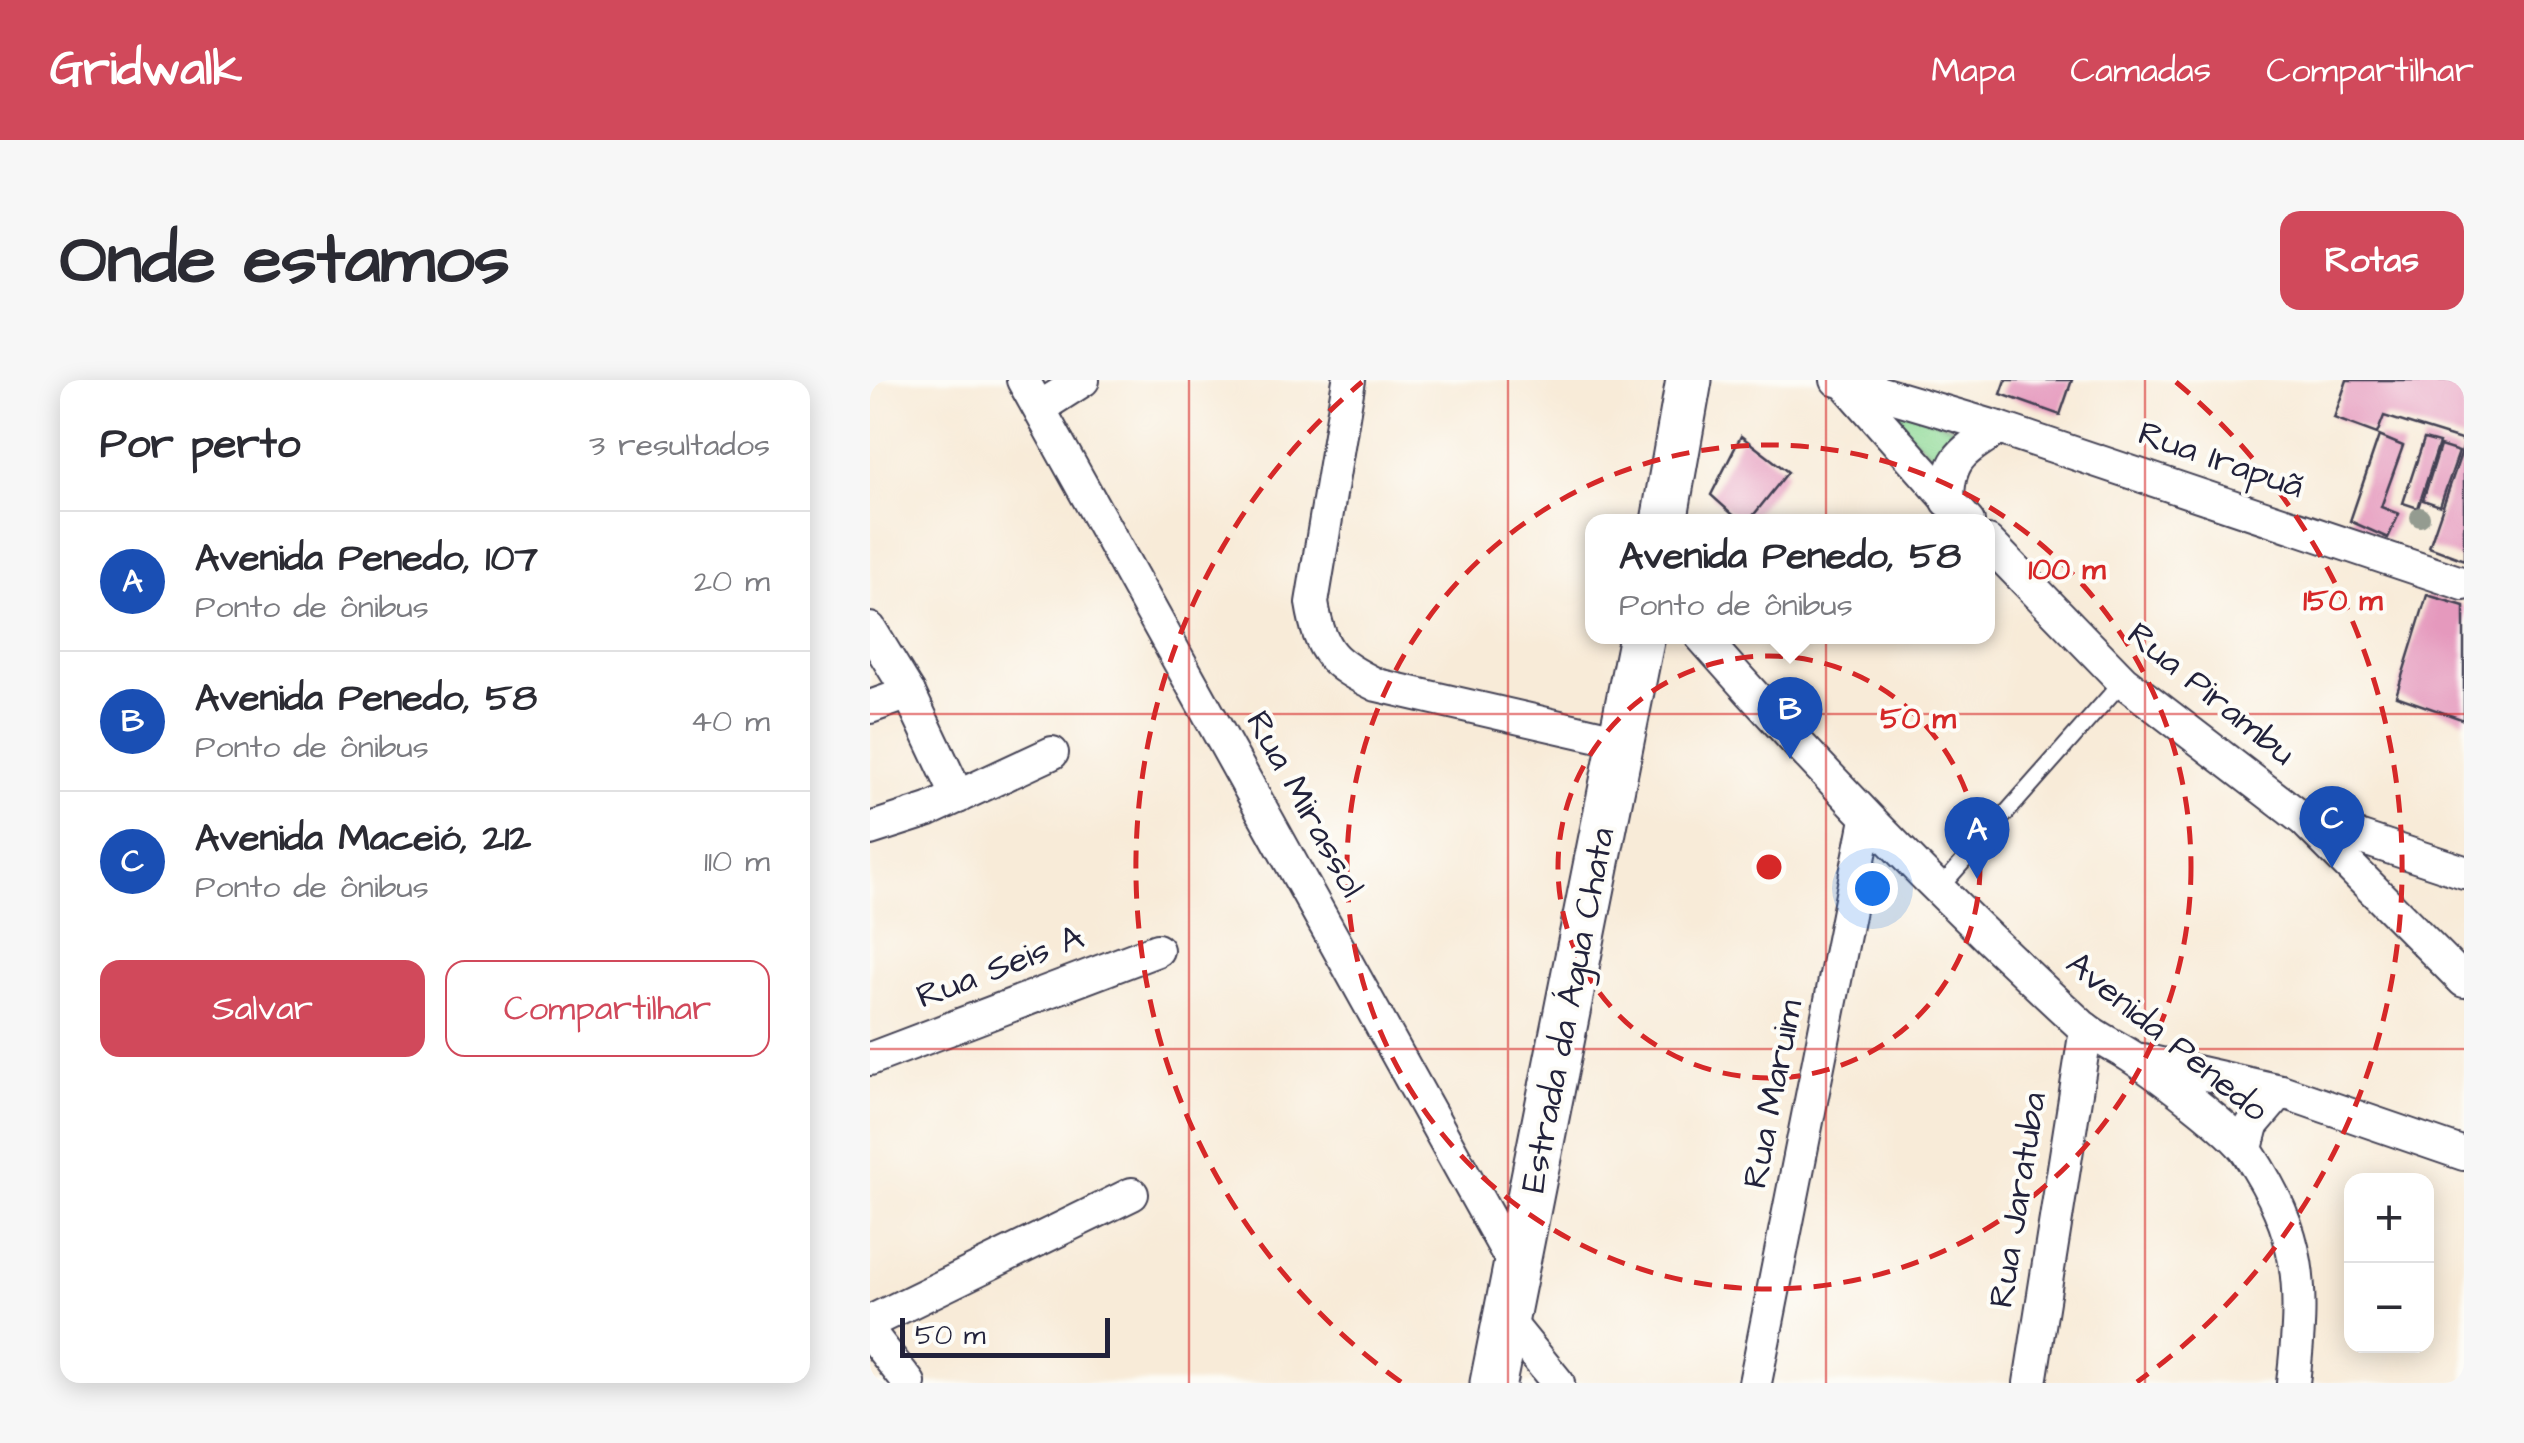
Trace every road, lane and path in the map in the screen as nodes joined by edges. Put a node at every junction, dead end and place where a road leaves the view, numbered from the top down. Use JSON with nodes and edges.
{"nodes":[{"id":1,"x":1083,"y":380,"type":"edge"},
{"id":2,"x":1349,"y":380,"type":"edge"},
{"id":3,"x":1690,"y":380,"type":"edge"},
{"id":4,"x":1841,"y":382,"type":"edge"},
{"id":5,"x":1031,"y":394,"type":"edge"},
{"id":6,"x":2000,"y":428,"type":"junction"},
{"id":7,"x":1958,"y":511,"type":"edge"},
{"id":8,"x":1665,"y":514,"type":"edge"},
{"id":9,"x":1995,"y":549,"type":"edge"},
{"id":10,"x":2464,"y":584,"type":"edge"},
{"id":11,"x":870,"y":629,"type":"edge"},
{"id":12,"x":1640,"y":644,"type":"edge"},
{"id":13,"x":1708,"y":644,"type":"edge"},
{"id":14,"x":2123,"y":681,"type":"junction"},
{"id":15,"x":909,"y":693,"type":"junction"},
{"id":16,"x":870,"y":708,"type":"edge"},
{"id":17,"x":1622,"y":741,"type":"junction"},
{"id":18,"x":1052,"y":753,"type":"dead end"},
{"id":19,"x":958,"y":797,"type":"junction"},
{"id":20,"x":1867,"y":819,"type":"junction"},
{"id":21,"x":2304,"y":820,"type":"junction"},
{"id":22,"x":870,"y":829,"type":"edge"},
{"id":23,"x":2464,"y":872,"type":"edge"},
{"id":24,"x":1938,"y":890,"type":"junction"},
{"id":25,"x":1158,"y":950,"type":"dead end"},
{"id":26,"x":2461,"y":970,"type":"edge"},
{"id":27,"x":2086,"y":1029,"type":"junction"},
{"id":28,"x":2134,"y":1058,"type":"junction"},
{"id":29,"x":870,"y":1059,"type":"edge"},
{"id":30,"x":2280,"y":1091,"type":"junction"},
{"id":31,"x":2246,"y":1149,"type":"junction"},
{"id":32,"x":2464,"y":1154,"type":"edge"},
{"id":33,"x":1132,"y":1194,"type":"dead end"},
{"id":34,"x":1516,"y":1268,"type":"junction"},
{"id":35,"x":1506,"y":1319,"type":"junction"},
{"id":36,"x":870,"y":1322,"type":"edge"},
{"id":37,"x":870,"y":1333,"type":"edge"},
{"id":38,"x":909,"y":1383,"type":"edge"},
{"id":39,"x":1493,"y":1383,"type":"edge"},
{"id":40,"x":1558,"y":1383,"type":"edge"},
{"id":41,"x":1755,"y":1383,"type":"edge"},
{"id":42,"x":2030,"y":1383,"type":"edge"},
{"id":43,"x":2293,"y":1383,"type":"edge"}],
"edges":[{"from":1,"to":5,"type":"street"},
{"from":2,"to":17,"type":"street"},
{"from":3,"to":8,"type":"street"},
{"from":4,"to":6,"type":"street","name":"Rua Irapuã"},
{"from":4,"to":7,"type":"street"},
{"from":5,"to":34,"type":"street","name":"Rua Mirassol"},
{"from":6,"to":7,"type":"street"},
{"from":6,"to":10,"type":"street","name":"Rua Irapuã"},
{"from":9,"to":14,"type":"street","name":"Rua Pirambu"},
{"from":11,"to":15,"type":"street"},
{"from":12,"to":17,"type":"street","name":"Estrada da Água Chata"},
{"from":13,"to":20,"type":"street","name":"Avenida Penedo"},
{"from":14,"to":21,"type":"street","name":"Rua Pirambu"},
{"from":14,"to":24,"type":"lane"},
{"from":15,"to":16,"type":"street"},
{"from":15,"to":19,"type":"street"},
{"from":17,"to":34,"type":"street","name":"Estrada da Água Chata"},
{"from":18,"to":19,"type":"street"},
{"from":19,"to":22,"type":"street"},
{"from":20,"to":24,"type":"street","name":"Avenida Penedo"},
{"from":20,"to":41,"type":"street","name":"Rua Maruim"},
{"from":21,"to":23,"type":"street"},
{"from":21,"to":26,"type":"street"},
{"from":24,"to":27,"type":"street","name":"Avenida Penedo"},
{"from":25,"to":29,"type":"street","name":"Rua Seis A"},
{"from":27,"to":28,"type":"street","name":"Avenida Penedo"},
{"from":27,"to":42,"type":"street","name":"Rua Jaratuba"},
{"from":28,"to":30,"type":"street"},
{"from":28,"to":31,"type":"street","name":"Avenida Penedo"},
{"from":30,"to":31,"type":"street"},
{"from":30,"to":32,"type":"street"},
{"from":31,"to":43,"type":"street","name":"Avenida Penedo"},
{"from":33,"to":36,"type":"street"},
{"from":34,"to":35,"type":"street","name":"Estrada da Água Chata"},
{"from":35,"to":39,"type":"street","name":"Estrada da Água Chata"},
{"from":35,"to":40,"type":"street"},
{"from":37,"to":38,"type":"street"}]}
